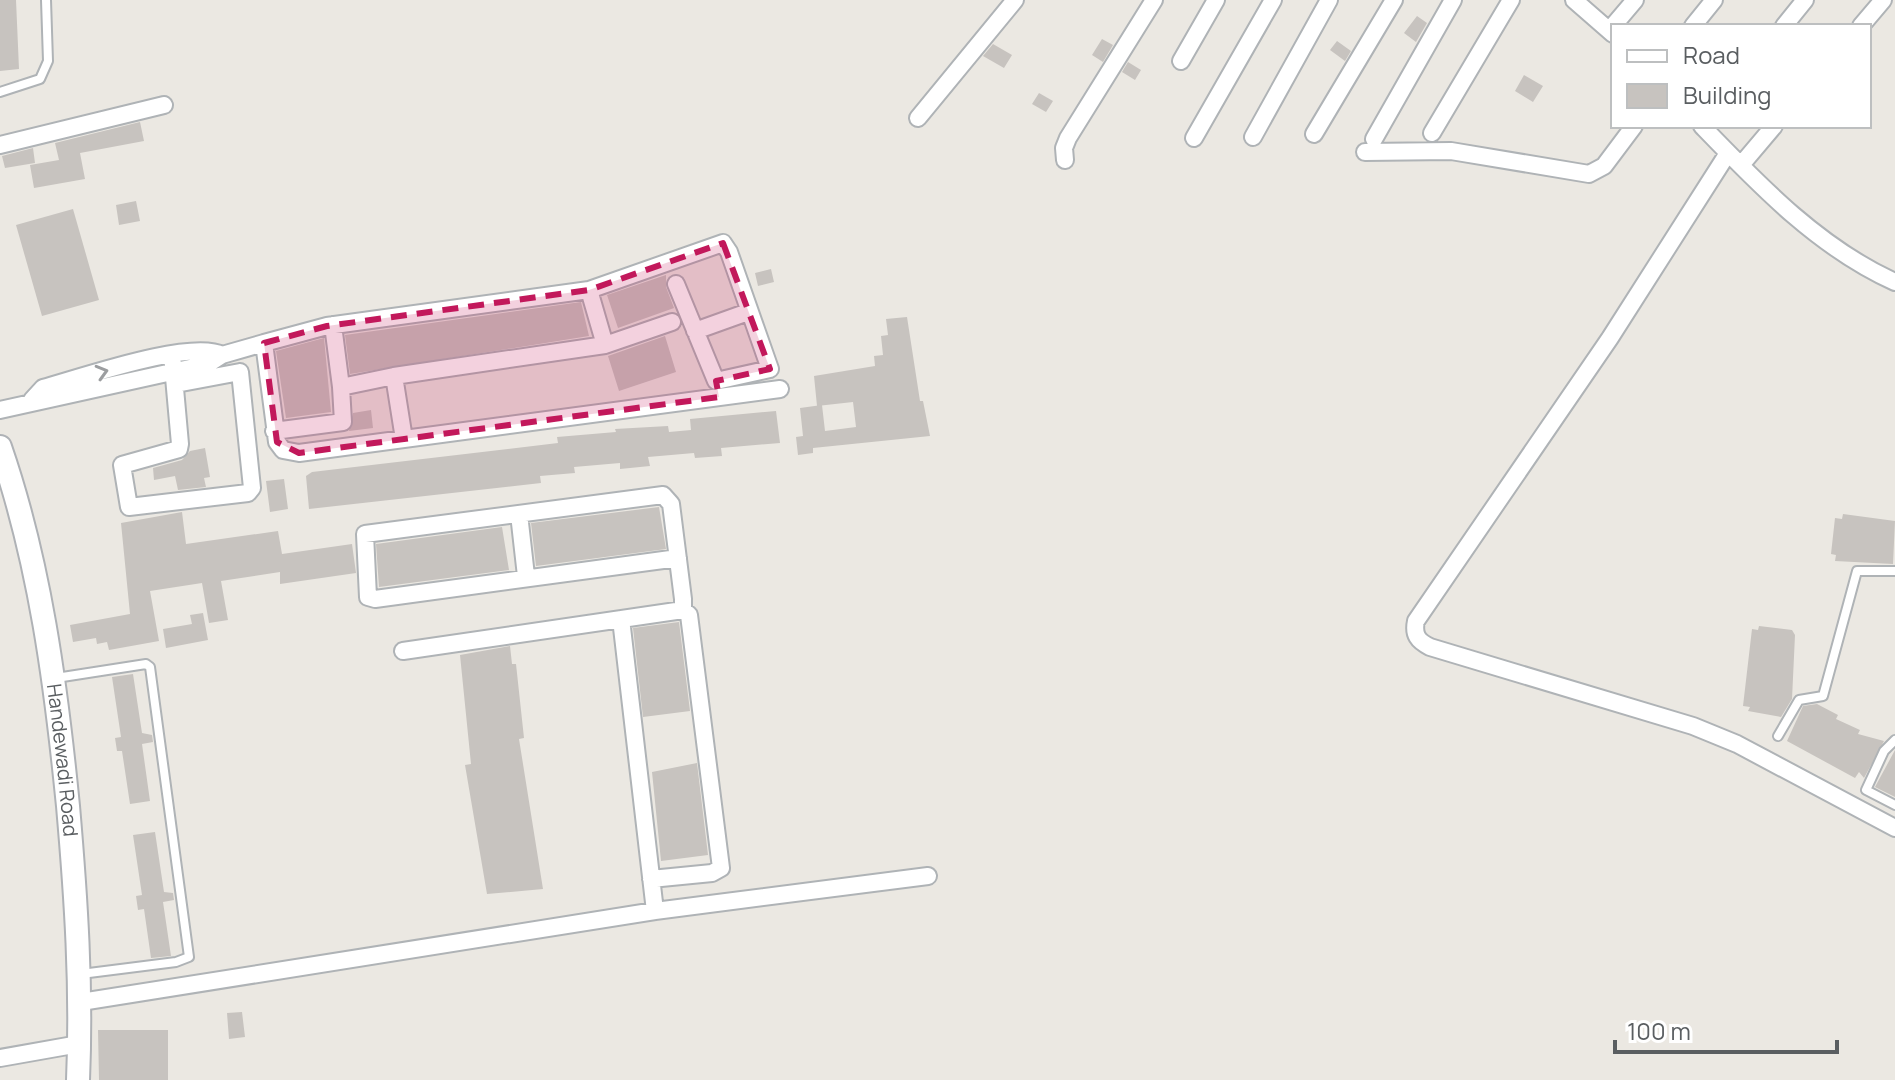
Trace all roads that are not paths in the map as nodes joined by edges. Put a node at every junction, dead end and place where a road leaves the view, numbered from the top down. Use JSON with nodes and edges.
{"nodes":[{"id":1,"x":46,"y":0,"type":"edge"},
{"id":2,"x":1015,"y":0,"type":"edge"},
{"id":3,"x":1154,"y":0,"type":"edge"},
{"id":4,"x":1216,"y":0,"type":"edge"},
{"id":5,"x":1273,"y":0,"type":"edge"},
{"id":6,"x":1329,"y":0,"type":"edge"},
{"id":7,"x":1394,"y":0,"type":"edge"},
{"id":8,"x":1453,"y":0,"type":"edge"},
{"id":9,"x":1511,"y":0,"type":"edge"},
{"id":10,"x":1574,"y":0,"type":"edge"},
{"id":11,"x":1635,"y":0,"type":"edge"},
{"id":12,"x":1714,"y":0,"type":"edge"},
{"id":13,"x":1805,"y":0,"type":"edge"},
{"id":14,"x":1883,"y":0,"type":"edge"},
{"id":15,"x":1616,"y":24,"type":"edge"},
{"id":16,"x":1695,"y":24,"type":"edge"},
{"id":17,"x":1786,"y":24,"type":"edge"},
{"id":18,"x":1863,"y":24,"type":"edge"},
{"id":19,"x":1611,"y":28,"type":"edge"},
{"id":20,"x":1181,"y":61,"type":"dead end"},
{"id":21,"x":0,"y":92,"type":"edge"},
{"id":22,"x":164,"y":105,"type":"dead end"},
{"id":23,"x":918,"y":118,"type":"dead end"},
{"id":24,"x":1632,"y":128,"type":"edge"},
{"id":25,"x":1704,"y":128,"type":"edge"},
{"id":26,"x":1772,"y":128,"type":"edge"},
{"id":27,"x":1432,"y":133,"type":"dead end"},
{"id":28,"x":1314,"y":134,"type":"dead end"},
{"id":29,"x":1253,"y":137,"type":"dead end"},
{"id":30,"x":1194,"y":138,"type":"dead end"},
{"id":31,"x":0,"y":145,"type":"edge"},
{"id":32,"x":1734,"y":159,"type":"junction"},
{"id":33,"x":1065,"y":160,"type":"dead end"},
{"id":34,"x":1895,"y":282,"type":"edge"},
{"id":35,"x":676,"y":284,"type":"dead end"},
{"id":36,"x":589,"y":290,"type":"junction"},
{"id":37,"x":748,"y":312,"type":"junction"},
{"id":38,"x":672,"y":322,"type":"dead end"},
{"id":39,"x":333,"y":325,"type":"junction"},
{"id":40,"x":695,"y":331,"type":"junction"},
{"id":41,"x":264,"y":343,"type":"junction"},
{"id":42,"x":605,"y":345,"type":"junction"},
{"id":43,"x":174,"y":370,"type":"junction"},
{"id":44,"x":394,"y":376,"type":"junction"},
{"id":45,"x":341,"y":387,"type":"junction"},
{"id":46,"x":718,"y":389,"type":"junction"},
{"id":47,"x":780,"y":389,"type":"dead end"},
{"id":48,"x":0,"y":410,"type":"edge"},
{"id":49,"x":274,"y":431,"type":"junction"},
{"id":50,"x":404,"y":439,"type":"junction"},
{"id":51,"x":0,"y":447,"type":"edge"},
{"id":52,"x":519,"y":514,"type":"junction"},
{"id":53,"x":678,"y":558,"type":"junction"},
{"id":54,"x":1895,"y":571,"type":"edge"},
{"id":55,"x":526,"y":576,"type":"junction"},
{"id":56,"x":683,"y":610,"type":"junction"},
{"id":57,"x":621,"y":619,"type":"junction"},
{"id":58,"x":403,"y":651,"type":"dead end"},
{"id":59,"x":53,"y":678,"type":"junction"},
{"id":60,"x":1778,"y":736,"type":"dead end"},
{"id":61,"x":1893,"y":743,"type":"edge"},
{"id":62,"x":1895,"y":805,"type":"edge"},
{"id":63,"x":1895,"y":828,"type":"edge"},
{"id":64,"x":928,"y":876,"type":"dead end"},
{"id":65,"x":651,"y":879,"type":"junction"},
{"id":66,"x":655,"y":911,"type":"junction"},
{"id":67,"x":81,"y":974,"type":"junction"},
{"id":68,"x":81,"y":1002,"type":"junction"},
{"id":69,"x":79,"y":1044,"type":"junction"},
{"id":70,"x":0,"y":1058,"type":"edge"},
{"id":71,"x":78,"y":1080,"type":"edge"}],
"edges":[{"from":1,"to":21,"type":"lane"},
{"from":2,"to":23,"type":"street"},
{"from":3,"to":33,"type":"street"},
{"from":4,"to":20,"type":"street"},
{"from":5,"to":30,"type":"street"},
{"from":6,"to":29,"type":"street"},
{"from":7,"to":28,"type":"street"},
{"from":8,"to":24,"type":"street"},
{"from":9,"to":27,"type":"street"},
{"from":10,"to":19,"type":"street"},
{"from":11,"to":15,"type":"street"},
{"from":12,"to":16,"type":"street"},
{"from":13,"to":17,"type":"street"},
{"from":14,"to":18,"type":"street"},
{"from":22,"to":31,"type":"street"},
{"from":25,"to":32,"type":"street"},
{"from":26,"to":32,"type":"street"},
{"from":32,"to":34,"type":"street"},
{"from":32,"to":63,"type":"street"},
{"from":35,"to":40,"type":"street"},
{"from":36,"to":37,"type":"street"},
{"from":36,"to":39,"type":"street"},
{"from":36,"to":42,"type":"street"},
{"from":37,"to":40,"type":"street"},
{"from":37,"to":46,"type":"street"},
{"from":38,"to":42,"type":"street"},
{"from":39,"to":41,"type":"street"},
{"from":39,"to":45,"type":"street"},
{"from":40,"to":46,"type":"street"},
{"from":41,"to":43,"type":"street"},
{"from":41,"to":49,"type":"street"},
{"from":42,"to":44,"type":"street"},
{"from":43,"to":43,"type":"street"},
{"from":43,"to":48,"type":"street"},
{"from":44,"to":45,"type":"street"},
{"from":44,"to":50,"type":"street"},
{"from":45,"to":49,"type":"street"},
{"from":46,"to":47,"type":"street"},
{"from":46,"to":50,"type":"street"},
{"from":49,"to":50,"type":"street"},
{"from":51,"to":59,"type":"main road","name":"Handewadi Road"},
{"from":52,"to":53,"type":"street"},
{"from":52,"to":55,"type":"street"},
{"from":52,"to":55,"type":"street"},
{"from":53,"to":55,"type":"street"},
{"from":53,"to":56,"type":"street"},
{"from":54,"to":60,"type":"lane"},
{"from":56,"to":57,"type":"street"},
{"from":56,"to":65,"type":"street"},
{"from":57,"to":58,"type":"street"},
{"from":57,"to":65,"type":"street"},
{"from":59,"to":67,"type":"main road","name":"Handewadi Road"},
{"from":59,"to":67,"type":"lane"},
{"from":61,"to":62,"type":"lane"},
{"from":64,"to":66,"type":"street"},
{"from":65,"to":66,"type":"street"},
{"from":66,"to":68,"type":"street"},
{"from":67,"to":68,"type":"main road","name":"Handewadi Road"},
{"from":68,"to":69,"type":"main road","name":"Handewadi Road"},
{"from":69,"to":70,"type":"street"},
{"from":69,"to":71,"type":"main road","name":"Handewadi Road"}]}
